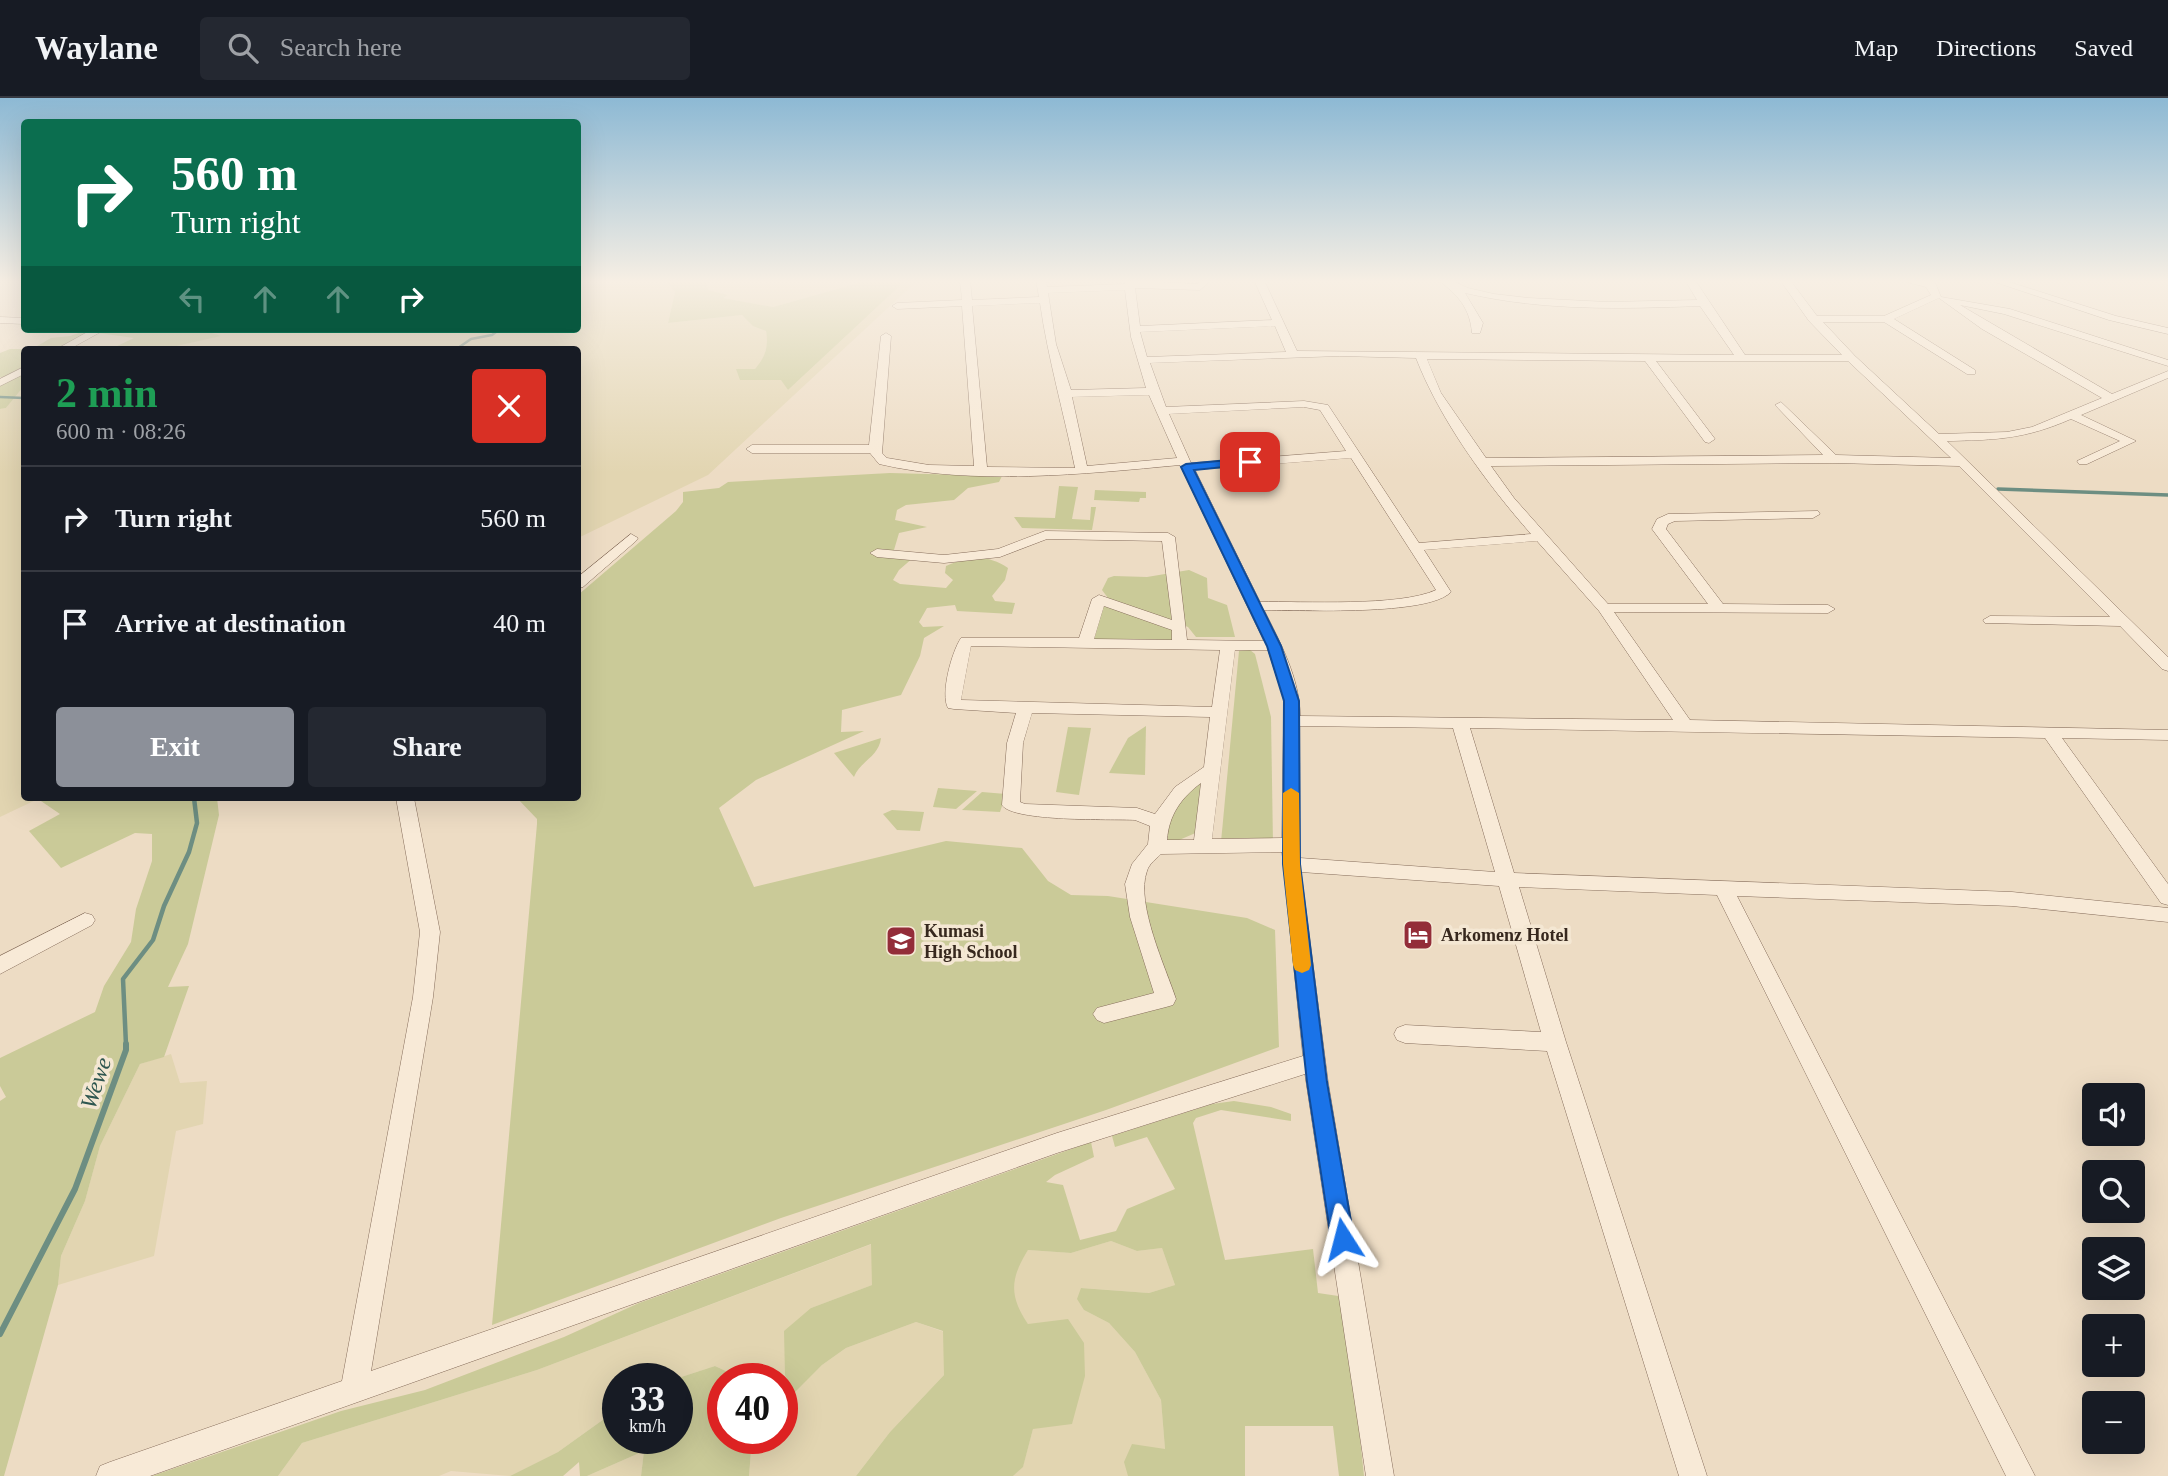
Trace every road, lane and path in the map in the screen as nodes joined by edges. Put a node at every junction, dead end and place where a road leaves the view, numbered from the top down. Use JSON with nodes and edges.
{"nodes":[{"id":1,"x":885,"y":344,"type":"edge"},
{"id":2,"x":969,"y":344,"type":"edge"},
{"id":3,"x":1051,"y":344,"type":"edge"},
{"id":4,"x":1138,"y":344,"type":"edge"},
{"id":5,"x":1288,"y":344,"type":"edge"},
{"id":6,"x":1732,"y":344,"type":"edge"},
{"id":7,"x":1837,"y":344,"type":"edge"},
{"id":8,"x":1927,"y":344,"type":"edge"},
{"id":9,"x":2017,"y":344,"type":"edge"},
{"id":10,"x":2110,"y":344,"type":"edge"},
{"id":11,"x":1293,"y":355,"type":"junction"},
{"id":12,"x":1420,"y":355,"type":"junction"},
{"id":13,"x":1647,"y":357,"type":"junction"},
{"id":14,"x":1741,"y":357,"type":"junction"},
{"id":15,"x":1850,"y":358,"type":"junction"},
{"id":16,"x":1142,"y":360,"type":"junction"},
{"id":17,"x":2168,"y":363,"type":"edge"},
{"id":18,"x":21,"y":372,"type":"edge"},
{"id":19,"x":1971,"y":372,"type":"dead end"},
{"id":20,"x":2168,"y":374,"type":"edge"},
{"id":21,"x":5,"y":380,"type":"edge"},
{"id":22,"x":1153,"y":391,"type":"junction"},
{"id":23,"x":1066,"y":394,"type":"junction"},
{"id":24,"x":2113,"y":398,"type":"junction"},
{"id":25,"x":1780,"y":405,"type":"dead end"},
{"id":26,"x":1163,"y":411,"type":"junction"},
{"id":27,"x":2072,"y":415,"type":"junction"},
{"id":28,"x":1937,"y":438,"type":"junction"},
{"id":29,"x":1709,"y":439,"type":"dead end"},
{"id":30,"x":752,"y":449,"type":"dead end"},
{"id":31,"x":876,"y":449,"type":"junction"},
{"id":32,"x":1355,"y":454,"type":"junction"},
{"id":33,"x":1833,"y":459,"type":"junction"},
{"id":34,"x":2083,"y":461,"type":"dead end"},
{"id":35,"x":1481,"y":462,"type":"junction"},
{"id":36,"x":1962,"y":462,"type":"junction"},
{"id":37,"x":1185,"y":464,"type":"junction"},
{"id":38,"x":981,"y":470,"type":"junction"},
{"id":39,"x":1082,"y":471,"type":"junction"},
{"id":40,"x":1813,"y":514,"type":"dead end"},
{"id":41,"x":1542,"y":537,"type":"junction"},
{"id":42,"x":631,"y":538,"type":"dead end"},
{"id":43,"x":1416,"y":547,"type":"junction"},
{"id":44,"x":877,"y":553,"type":"dead end"},
{"id":45,"x":581,"y":581,"type":"edge"},
{"id":46,"x":1255,"y":606,"type":"junction"},
{"id":47,"x":1604,"y":608,"type":"junction"},
{"id":48,"x":1719,"y":609,"type":"junction"},
{"id":49,"x":1828,"y":609,"type":"dead end"},
{"id":50,"x":1990,"y":620,"type":"dead end"},
{"id":51,"x":2125,"y":622,"type":"junction"},
{"id":52,"x":1180,"y":628,"type":"junction"},
{"id":53,"x":1086,"y":644,"type":"junction"},
{"id":54,"x":1228,"y":645,"type":"junction"},
{"id":55,"x":1179,"y":646,"type":"junction"},
{"id":56,"x":1274,"y":646,"type":"junction"},
{"id":57,"x":2164,"y":659,"type":"edge"},
{"id":58,"x":1026,"y":708,"type":"junction"},
{"id":59,"x":1220,"y":712,"type":"junction"},
{"id":60,"x":1293,"y":721,"type":"junction"},
{"id":61,"x":1460,"y":722,"type":"junction"},
{"id":62,"x":1685,"y":725,"type":"junction"},
{"id":63,"x":2050,"y":733,"type":"junction"},
{"id":64,"x":2168,"y":735,"type":"edge"},
{"id":65,"x":1213,"y":769,"type":"junction"},
{"id":66,"x":406,"y":801,"type":"edge"},
{"id":67,"x":1159,"y":823,"type":"junction"},
{"id":68,"x":1202,"y":846,"type":"junction"},
{"id":69,"x":1157,"y":847,"type":"junction"},
{"id":70,"x":1291,"y":854,"type":"junction"},
{"id":71,"x":1507,"y":880,"type":"junction"},
{"id":72,"x":1724,"y":890,"type":"junction"},
{"id":73,"x":2168,"y":898,"type":"edge"},
{"id":74,"x":2168,"y":915,"type":"edge"},
{"id":75,"x":85,"y":920,"type":"dead end"},
{"id":76,"x":0,"y":966,"type":"edge"},
{"id":77,"x":1104,"y":1014,"type":"dead end"},
{"id":78,"x":1405,"y":1034,"type":"dead end"},
{"id":79,"x":1555,"y":1042,"type":"junction"},
{"id":80,"x":1315,"y":1062,"type":"junction"},
{"id":81,"x":354,"y":1389,"type":"junction"},
{"id":82,"x":110,"y":1476,"type":"edge"},
{"id":83,"x":1380,"y":1476,"type":"edge"},
{"id":84,"x":1693,"y":1476,"type":"edge"},
{"id":85,"x":2021,"y":1476,"type":"edge"}],
"edges":[{"from":1,"to":31,"type":"street"},
{"from":2,"to":38,"type":"street"},
{"from":3,"to":23,"type":"street"},
{"from":4,"to":16,"type":"street"},
{"from":5,"to":11,"type":"street"},
{"from":6,"to":14,"type":"street"},
{"from":7,"to":15,"type":"street"},
{"from":8,"to":19,"type":"street"},
{"from":9,"to":24,"type":"street"},
{"from":10,"to":17,"type":"street"},
{"from":11,"to":12,"type":"street"},
{"from":11,"to":16,"type":"street"},
{"from":12,"to":13,"type":"street"},
{"from":12,"to":35,"type":"street"},
{"from":13,"to":14,"type":"street"},
{"from":13,"to":29,"type":"street"},
{"from":14,"to":15,"type":"street"},
{"from":15,"to":28,"type":"street"},
{"from":16,"to":22,"type":"street"},
{"from":18,"to":21,"type":"street"},
{"from":20,"to":24,"type":"street"},
{"from":22,"to":23,"type":"street"},
{"from":22,"to":26,"type":"street"},
{"from":23,"to":39,"type":"street"},
{"from":24,"to":27,"type":"street"},
{"from":25,"to":33,"type":"street"},
{"from":26,"to":32,"type":"street"},
{"from":26,"to":37,"type":"street"},
{"from":27,"to":28,"type":"street"},
{"from":27,"to":34,"type":"street"},
{"from":28,"to":36,"type":"street"},
{"from":30,"to":31,"type":"street"},
{"from":31,"to":38,"type":"street"},
{"from":32,"to":37,"type":"street"},
{"from":32,"to":43,"type":"street"},
{"from":33,"to":35,"type":"street"},
{"from":33,"to":36,"type":"street"},
{"from":35,"to":41,"type":"street"},
{"from":36,"to":51,"type":"street"},
{"from":37,"to":39,"type":"street"},
{"from":37,"to":46,"type":"street"},
{"from":38,"to":39,"type":"street"},
{"from":40,"to":48,"type":"street"},
{"from":41,"to":43,"type":"street"},
{"from":41,"to":47,"type":"street"},
{"from":42,"to":45,"type":"street"},
{"from":43,"to":46,"type":"street"},
{"from":44,"to":52,"type":"street"},
{"from":46,"to":56,"type":"street"},
{"from":47,"to":48,"type":"street"},
{"from":47,"to":62,"type":"street"},
{"from":48,"to":49,"type":"street"},
{"from":50,"to":51,"type":"street"},
{"from":51,"to":57,"type":"street"},
{"from":52,"to":53,"type":"street"},
{"from":52,"to":55,"type":"street"},
{"from":53,"to":55,"type":"street"},
{"from":53,"to":58,"type":"street"},
{"from":54,"to":55,"type":"street"},
{"from":54,"to":56,"type":"street"},
{"from":54,"to":59,"type":"street"},
{"from":56,"to":60,"type":"street"},
{"from":58,"to":59,"type":"street"},
{"from":58,"to":67,"type":"street"},
{"from":59,"to":65,"type":"street"},
{"from":60,"to":61,"type":"street"},
{"from":60,"to":70,"type":"street"},
{"from":61,"to":62,"type":"street"},
{"from":61,"to":71,"type":"street"},
{"from":62,"to":63,"type":"street"},
{"from":63,"to":64,"type":"street"},
{"from":63,"to":73,"type":"street"},
{"from":65,"to":67,"type":"street"},
{"from":65,"to":68,"type":"street"},
{"from":66,"to":81,"type":"street"},
{"from":67,"to":69,"type":"street"},
{"from":68,"to":69,"type":"street"},
{"from":68,"to":70,"type":"street"},
{"from":69,"to":77,"type":"street"},
{"from":70,"to":71,"type":"street"},
{"from":70,"to":80,"type":"street"},
{"from":71,"to":72,"type":"street"},
{"from":71,"to":79,"type":"street"},
{"from":72,"to":74,"type":"street"},
{"from":72,"to":85,"type":"street"},
{"from":75,"to":76,"type":"street"},
{"from":78,"to":79,"type":"street"},
{"from":79,"to":84,"type":"street"},
{"from":80,"to":81,"type":"street"},
{"from":80,"to":83,"type":"street"},
{"from":81,"to":82,"type":"street"}]}
